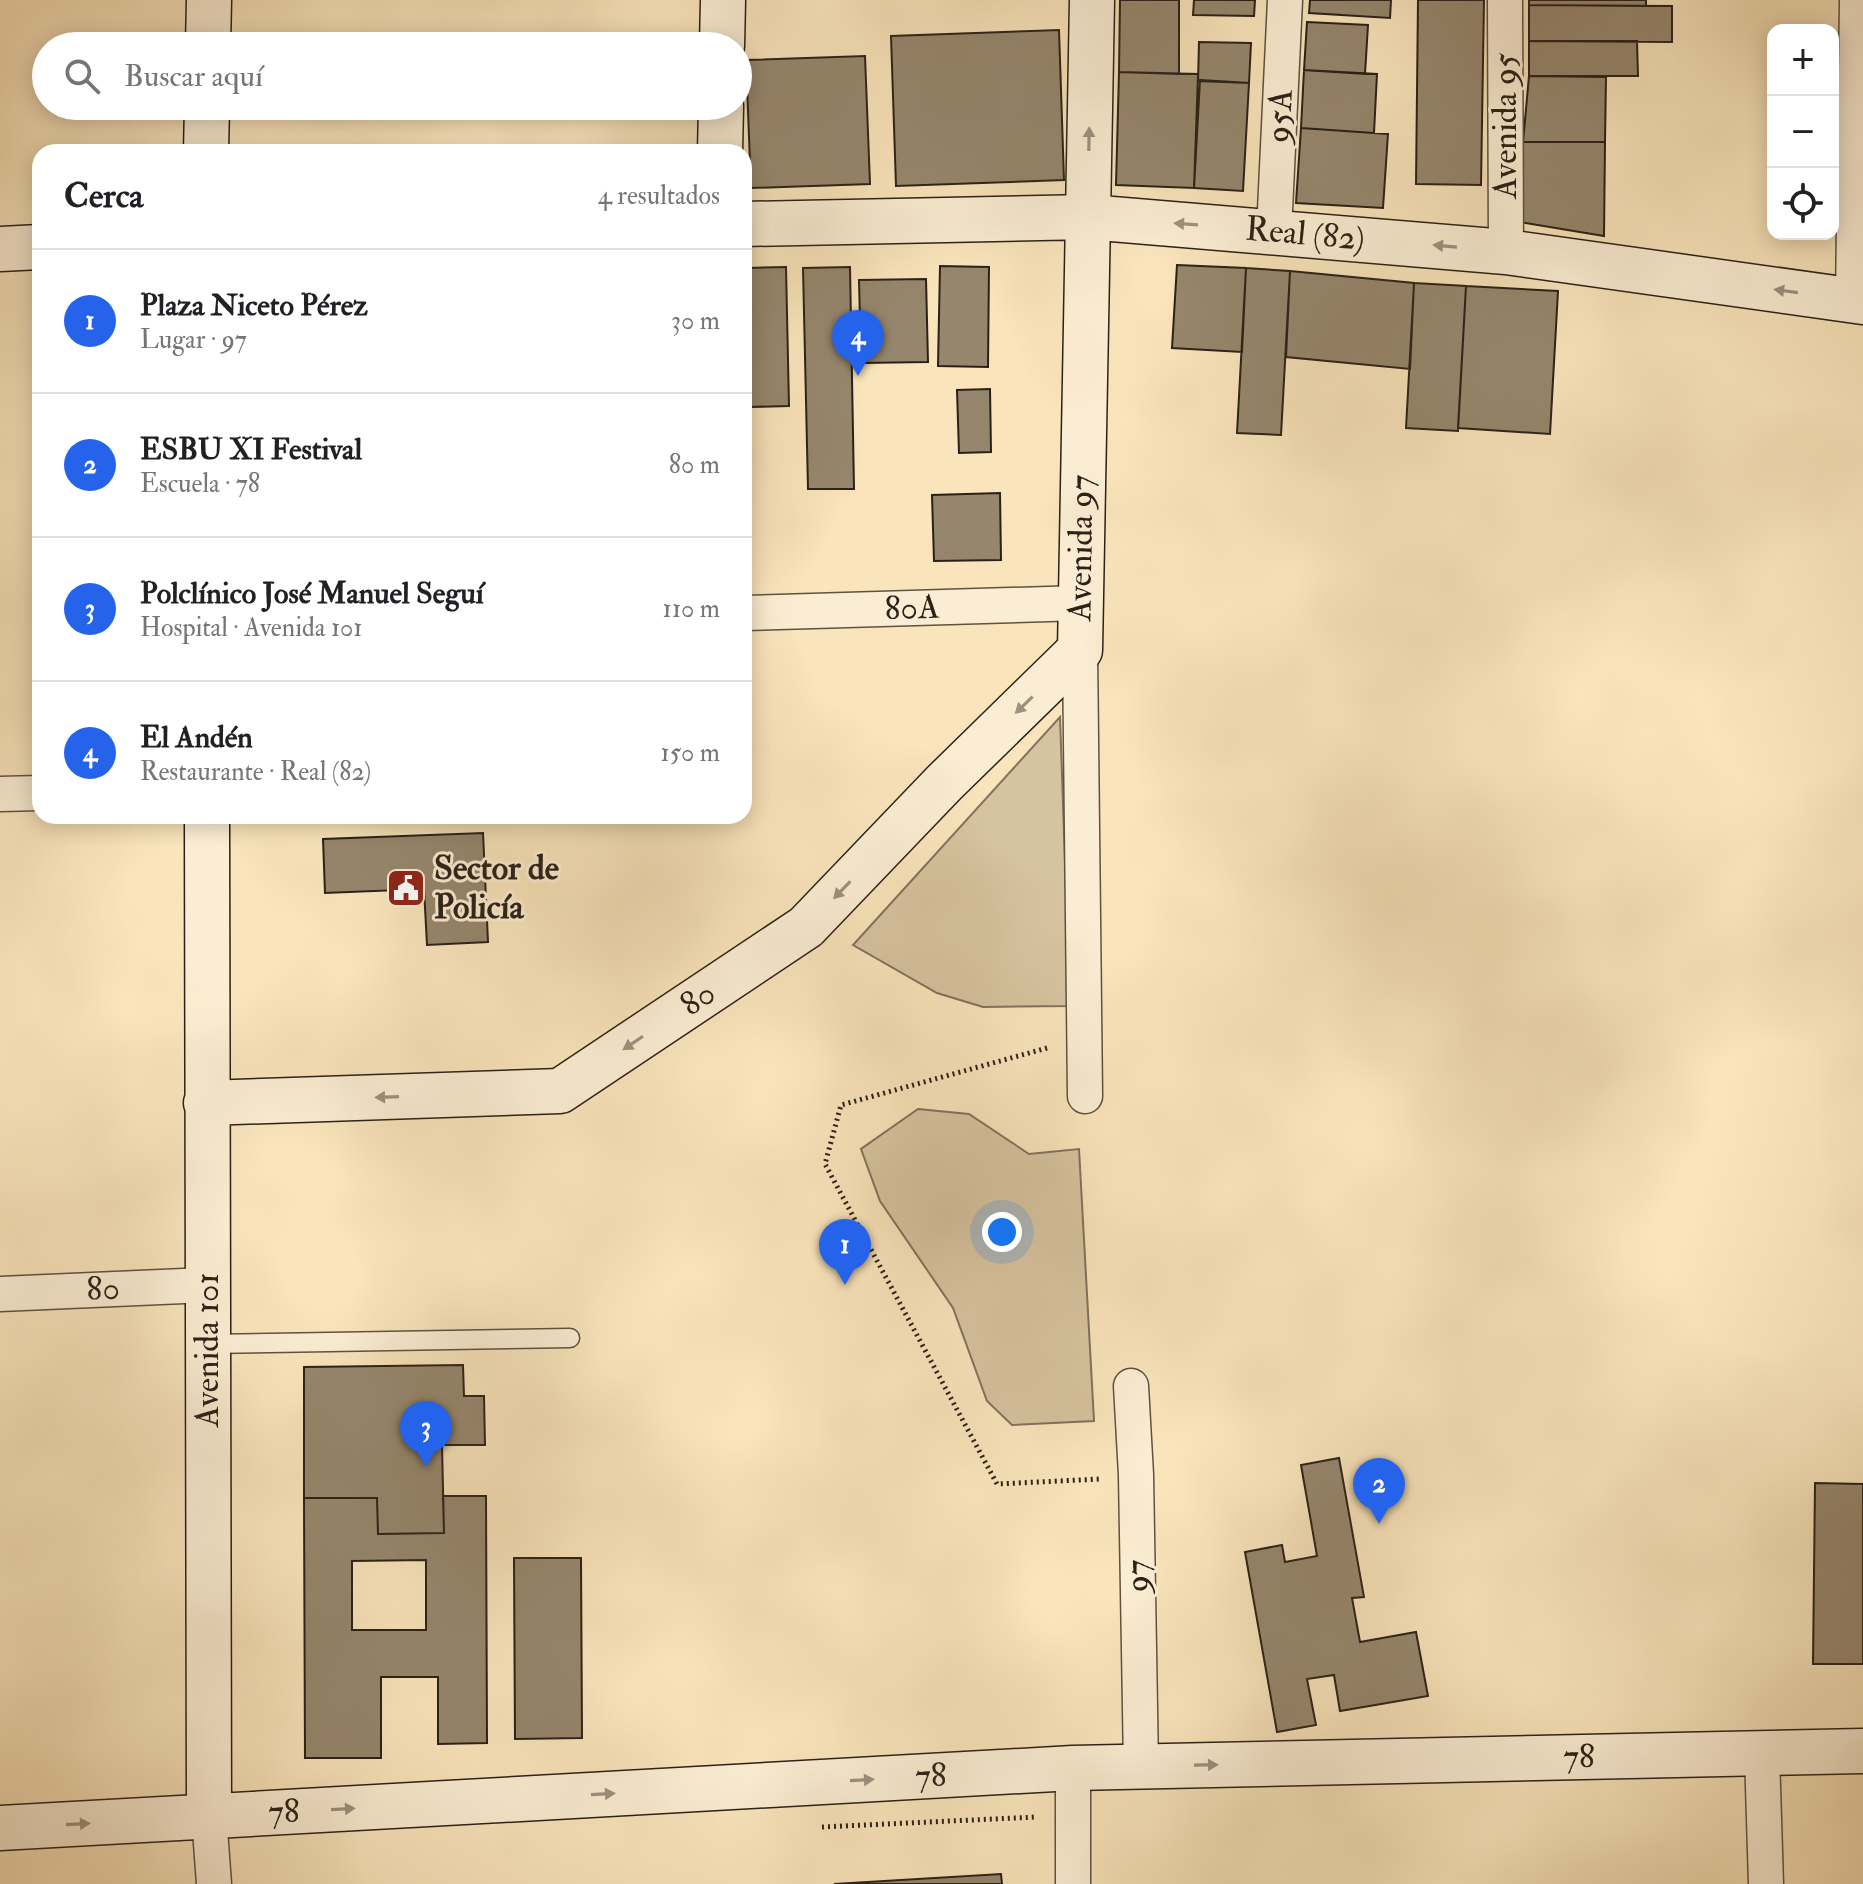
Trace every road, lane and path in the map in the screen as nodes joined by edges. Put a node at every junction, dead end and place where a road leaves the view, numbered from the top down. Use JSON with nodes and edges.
{"nodes":[{"id":1,"x":209,"y":0,"type":"edge"},
{"id":2,"x":723,"y":0,"type":"edge"},
{"id":3,"x":1092,"y":0,"type":"edge"},
{"id":4,"x":1285,"y":0,"type":"edge"},
{"id":5,"x":1505,"y":0,"type":"edge"},
{"id":6,"x":1857,"y":0,"type":"edge"},
{"id":7,"x":208,"y":32,"type":"edge"},
{"id":8,"x":722,"y":32,"type":"edge"},
{"id":9,"x":207,"y":120,"type":"edge"},
{"id":10,"x":721,"y":120,"type":"edge"},
{"id":11,"x":206,"y":144,"type":"edge"},
{"id":12,"x":720,"y":144,"type":"edge"},
{"id":13,"x":1088,"y":217,"type":"junction"},
{"id":14,"x":752,"y":224,"type":"edge"},
{"id":15,"x":1274,"y":231,"type":"junction"},
{"id":16,"x":32,"y":247,"type":"edge"},
{"id":17,"x":0,"y":249,"type":"edge"},
{"id":18,"x":1506,"y":252,"type":"junction"},
{"id":19,"x":1858,"y":301,"type":"edge"},
{"id":20,"x":1081,"y":603,"type":"junction"},
{"id":21,"x":752,"y":613,"type":"edge"},
{"id":22,"x":1080,"y":650,"type":"junction"},
{"id":23,"x":32,"y":793,"type":"edge"},
{"id":24,"x":0,"y":794,"type":"edge"},
{"id":25,"x":207,"y":824,"type":"edge"},
{"id":26,"x":1083,"y":1038,"type":"junction"},
{"id":27,"x":1085,"y":1096,"type":"dead end"},
{"id":28,"x":206,"y":1103,"type":"junction"},
{"id":29,"x":207,"y":1285,"type":"junction"},
{"id":30,"x":0,"y":1294,"type":"edge"},
{"id":31,"x":570,"y":1338,"type":"dead end"},
{"id":32,"x":207,"y":1344,"type":"junction"},
{"id":33,"x":1131,"y":1386,"type":"dead end"},
{"id":34,"x":1136,"y":1475,"type":"junction"},
{"id":35,"x":1863,"y":1751,"type":"edge"},
{"id":36,"x":1762,"y":1754,"type":"junction"},
{"id":37,"x":1141,"y":1766,"type":"junction"},
{"id":38,"x":1073,"y":1768,"type":"junction"},
{"id":39,"x":209,"y":1816,"type":"junction"},
{"id":40,"x":0,"y":1828,"type":"edge"},
{"id":41,"x":214,"y":1884,"type":"edge"},
{"id":42,"x":1073,"y":1884,"type":"edge"},
{"id":43,"x":1766,"y":1884,"type":"edge"}],
"edges":[{"from":1,"to":7,"type":"main road"},
{"from":2,"to":8,"type":"main road"},
{"from":13,"to":3,"type":"main road","name":"Avenida 97","one_way":true},
{"from":4,"to":15,"type":"street","name":"95A"},
{"from":5,"to":18,"type":"street","name":"Avenida 95"},
{"from":6,"to":19,"type":"street"},
{"from":9,"to":11,"type":"main road"},
{"from":10,"to":12,"type":"main road"},
{"from":13,"to":14,"type":"main road","name":"Real (82)"},
{"from":15,"to":13,"type":"main road","name":"Real (82)","one_way":true},
{"from":13,"to":20,"type":"main road","name":"Avenida 97"},
{"from":18,"to":15,"type":"main road","name":"Real (82)","one_way":true},
{"from":16,"to":17,"type":"main road"},
{"from":19,"to":18,"type":"main road","name":"Real (82)","one_way":true},
{"from":20,"to":21,"type":"street","name":"80A"},
{"from":20,"to":22,"type":"main road","name":"Avenida 97"},
{"from":22,"to":26,"type":"street","name":"Avenida 97"},
{"from":22,"to":28,"type":"main road","name":"80","one_way":true},
{"from":23,"to":24,"type":"street"},
{"from":25,"to":28,"type":"main road","name":"Avenida 101"},
{"from":26,"to":27,"type":"street","name":"Avenida 97"},
{"from":26,"to":34,"type":"path"},
{"from":28,"to":29,"type":"main road","name":"Avenida 101"},
{"from":29,"to":30,"type":"street","name":"80"},
{"from":29,"to":32,"type":"main road","name":"Avenida 101"},
{"from":31,"to":32,"type":"lane"},
{"from":32,"to":39,"type":"main road","name":"Avenida 101"},
{"from":33,"to":34,"type":"street","name":"97"},
{"from":34,"to":37,"type":"street","name":"97"},
{"from":35,"to":36,"type":"main road","name":"78"},
{"from":37,"to":36,"type":"main road","name":"78","one_way":true},
{"from":36,"to":43,"type":"street"},
{"from":37,"to":38,"type":"main road","name":"78"},
{"from":39,"to":38,"type":"main road","name":"78","one_way":true},
{"from":38,"to":42,"type":"street"},
{"from":40,"to":39,"type":"main road","name":"78","one_way":true},
{"from":39,"to":41,"type":"street","name":"Avenida 101"}]}
